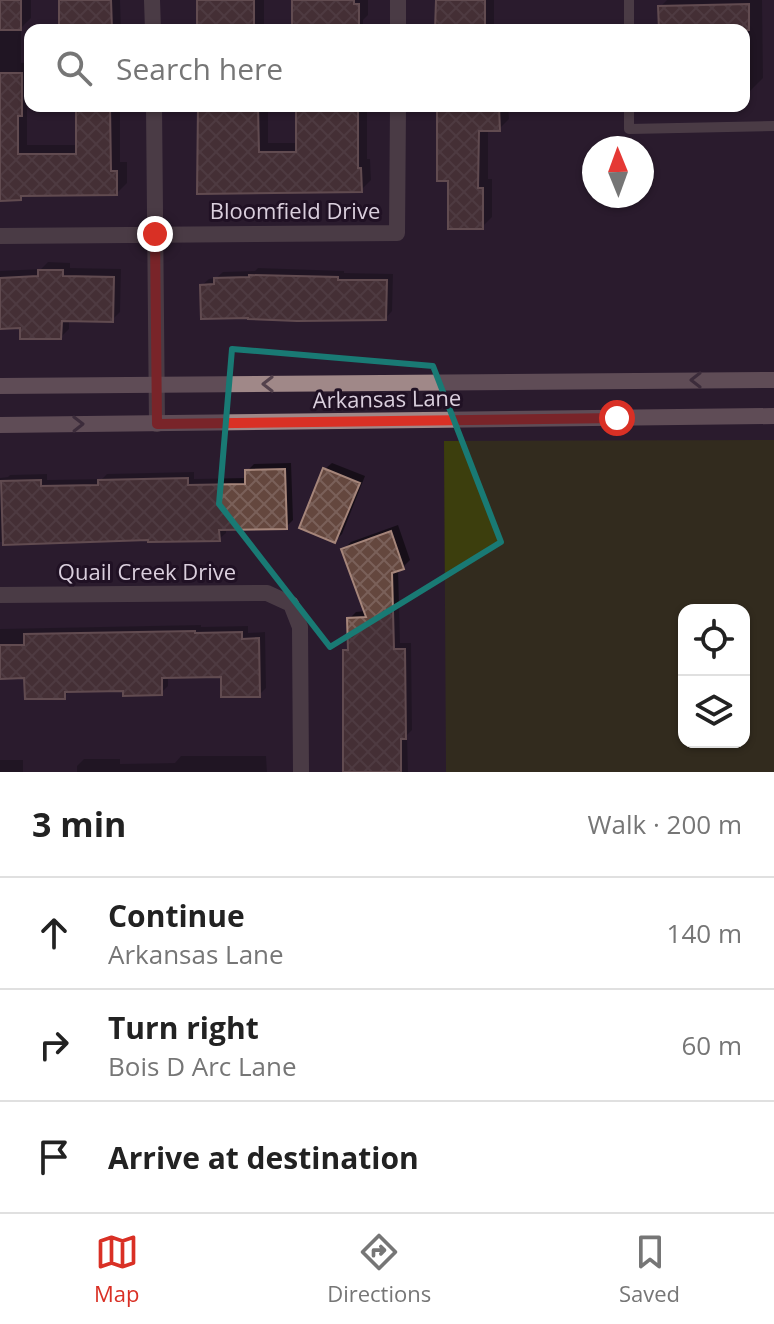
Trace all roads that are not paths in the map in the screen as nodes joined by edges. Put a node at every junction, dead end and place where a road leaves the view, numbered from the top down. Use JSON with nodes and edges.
{"nodes":[{"id":1,"x":152,"y":0,"type":"edge"},
{"id":2,"x":398,"y":0,"type":"edge"},
{"id":3,"x":629,"y":0,"type":"edge"},
{"id":4,"x":153,"y":24,"type":"edge"},
{"id":5,"x":398,"y":24,"type":"edge"},
{"id":6,"x":629,"y":24,"type":"edge"},
{"id":7,"x":154,"y":112,"type":"edge"},
{"id":8,"x":398,"y":112,"type":"edge"},
{"id":9,"x":629,"y":112,"type":"edge"},
{"id":10,"x":774,"y":126,"type":"edge"},
{"id":11,"x":155,"y":234,"type":"junction"},
{"id":12,"x":0,"y":236,"type":"edge"},
{"id":13,"x":774,"y":380,"type":"edge"},
{"id":14,"x":156,"y":385,"type":"junction"},
{"id":15,"x":0,"y":386,"type":"edge"},
{"id":16,"x":774,"y":416,"type":"edge"},
{"id":17,"x":157,"y":424,"type":"junction"},
{"id":18,"x":0,"y":425,"type":"edge"},
{"id":19,"x":0,"y":595,"type":"edge"},
{"id":20,"x":301,"y":772,"type":"edge"}],
"edges":[{"from":1,"to":4,"type":"street"},
{"from":2,"to":5,"type":"street"},
{"from":3,"to":6,"type":"lane"},
{"from":7,"to":11,"type":"street"},
{"from":8,"to":11,"type":"street","name":"Bloomfield Drive"},
{"from":9,"to":10,"type":"lane"},
{"from":11,"to":12,"type":"street","name":"Bloomfield Drive"},
{"from":11,"to":14,"type":"street"},
{"from":13,"to":14,"type":"main road","name":"Arkansas Lane","one_way":true},
{"from":14,"to":15,"type":"main road","name":"Arkansas Lane"},
{"from":14,"to":17,"type":"street"},
{"from":16,"to":17,"type":"main road","name":"Arkansas Lane"},
{"from":18,"to":17,"type":"main road","name":"Arkansas Lane","one_way":true},
{"from":19,"to":20,"type":"street","name":"Quail Creek Drive"}]}
